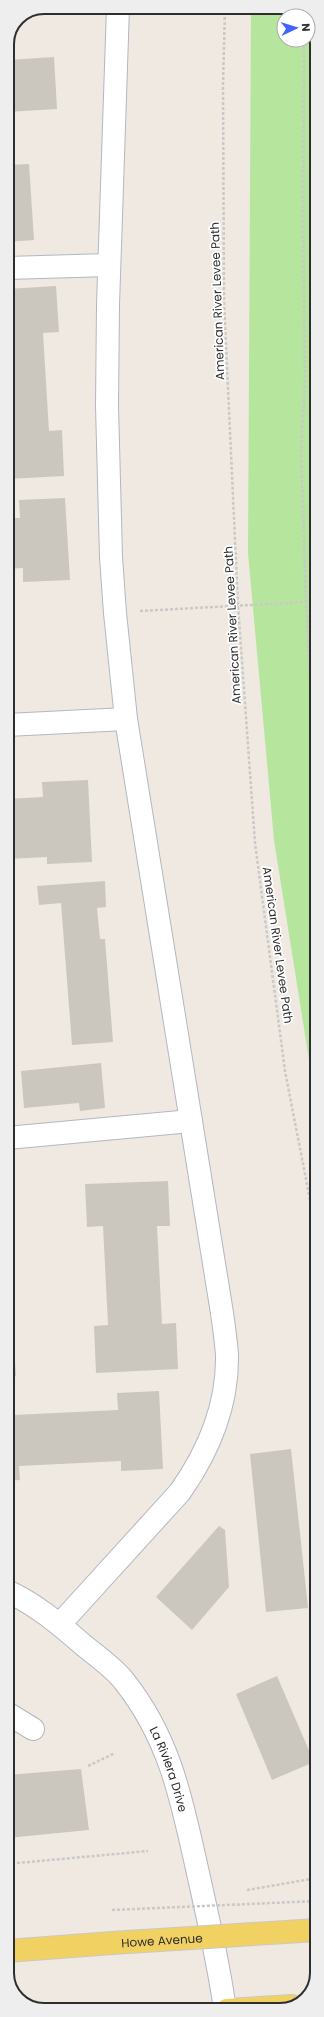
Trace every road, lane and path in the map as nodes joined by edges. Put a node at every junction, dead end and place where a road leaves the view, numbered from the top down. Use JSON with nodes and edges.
{"nodes":[{"id":1,"x":118,"y":14,"type":"edge"},
{"id":2,"x":225,"y":14,"type":"edge"},
{"id":3,"x":304,"y":48,"type":"edge"},
{"id":4,"x":109,"y":265,"type":"junction"},
{"id":5,"x":14,"y":268,"type":"edge"},
{"id":6,"x":306,"y":602,"type":"junction"},
{"id":7,"x":238,"y":605,"type":"junction"},
{"id":8,"x":115,"y":613,"type":"junction"},
{"id":9,"x":310,"y":680,"type":"edge"},
{"id":10,"x":126,"y":719,"type":"junction"},
{"id":11,"x":14,"y":726,"type":"edge"},
{"id":12,"x":191,"y":1121,"type":"junction"},
{"id":13,"x":14,"y":1137,"type":"edge"},
{"id":14,"x":310,"y":1200,"type":"edge"},
{"id":15,"x":14,"y":1595,"type":"edge"},
{"id":16,"x":60,"y":1624,"type":"junction"},
{"id":17,"x":14,"y":1717,"type":"edge"},
{"id":18,"x":33,"y":1729,"type":"dead end"},
{"id":19,"x":115,"y":1753,"type":"dead end"},
{"id":20,"x":88,"y":1766,"type":"dead end"},
{"id":21,"x":148,"y":1851,"type":"dead end"},
{"id":22,"x":14,"y":1863,"type":"edge"},
{"id":23,"x":310,"y":1879,"type":"edge"},
{"id":24,"x":247,"y":1890,"type":"dead end"},
{"id":25,"x":310,"y":1901,"type":"edge"},
{"id":26,"x":112,"y":1910,"type":"dead end"},
{"id":27,"x":310,"y":1930,"type":"edge"},
{"id":28,"x":14,"y":1950,"type":"edge"},
{"id":29,"x":225,"y":2003,"type":"edge"}],
"edges":[{"from":1,"to":4,"type":"street"},
{"from":2,"to":7,"type":"path","name":"American River Levee Path"},
{"from":3,"to":6,"type":"path"},
{"from":4,"to":5,"type":"street"},
{"from":4,"to":8,"type":"street"},
{"from":6,"to":7,"type":"path"},
{"from":6,"to":9,"type":"path"},
{"from":7,"to":8,"type":"path"},
{"from":7,"to":14,"type":"path","name":"American River Levee Path"},
{"from":8,"to":10,"type":"street"},
{"from":10,"to":11,"type":"street"},
{"from":10,"to":12,"type":"street"},
{"from":12,"to":13,"type":"street"},
{"from":12,"to":16,"type":"street"},
{"from":15,"to":16,"type":"street","name":"La Riviera Drive"},
{"from":16,"to":29,"type":"street","name":"La Riviera Drive"},
{"from":17,"to":18,"type":"street"},
{"from":19,"to":20,"type":"path"},
{"from":21,"to":22,"type":"path"},
{"from":23,"to":24,"type":"path"},
{"from":25,"to":26,"type":"path","bridge":true},
{"from":27,"to":28,"type":"main road","name":"Howe Avenue","bridge":true}]}
